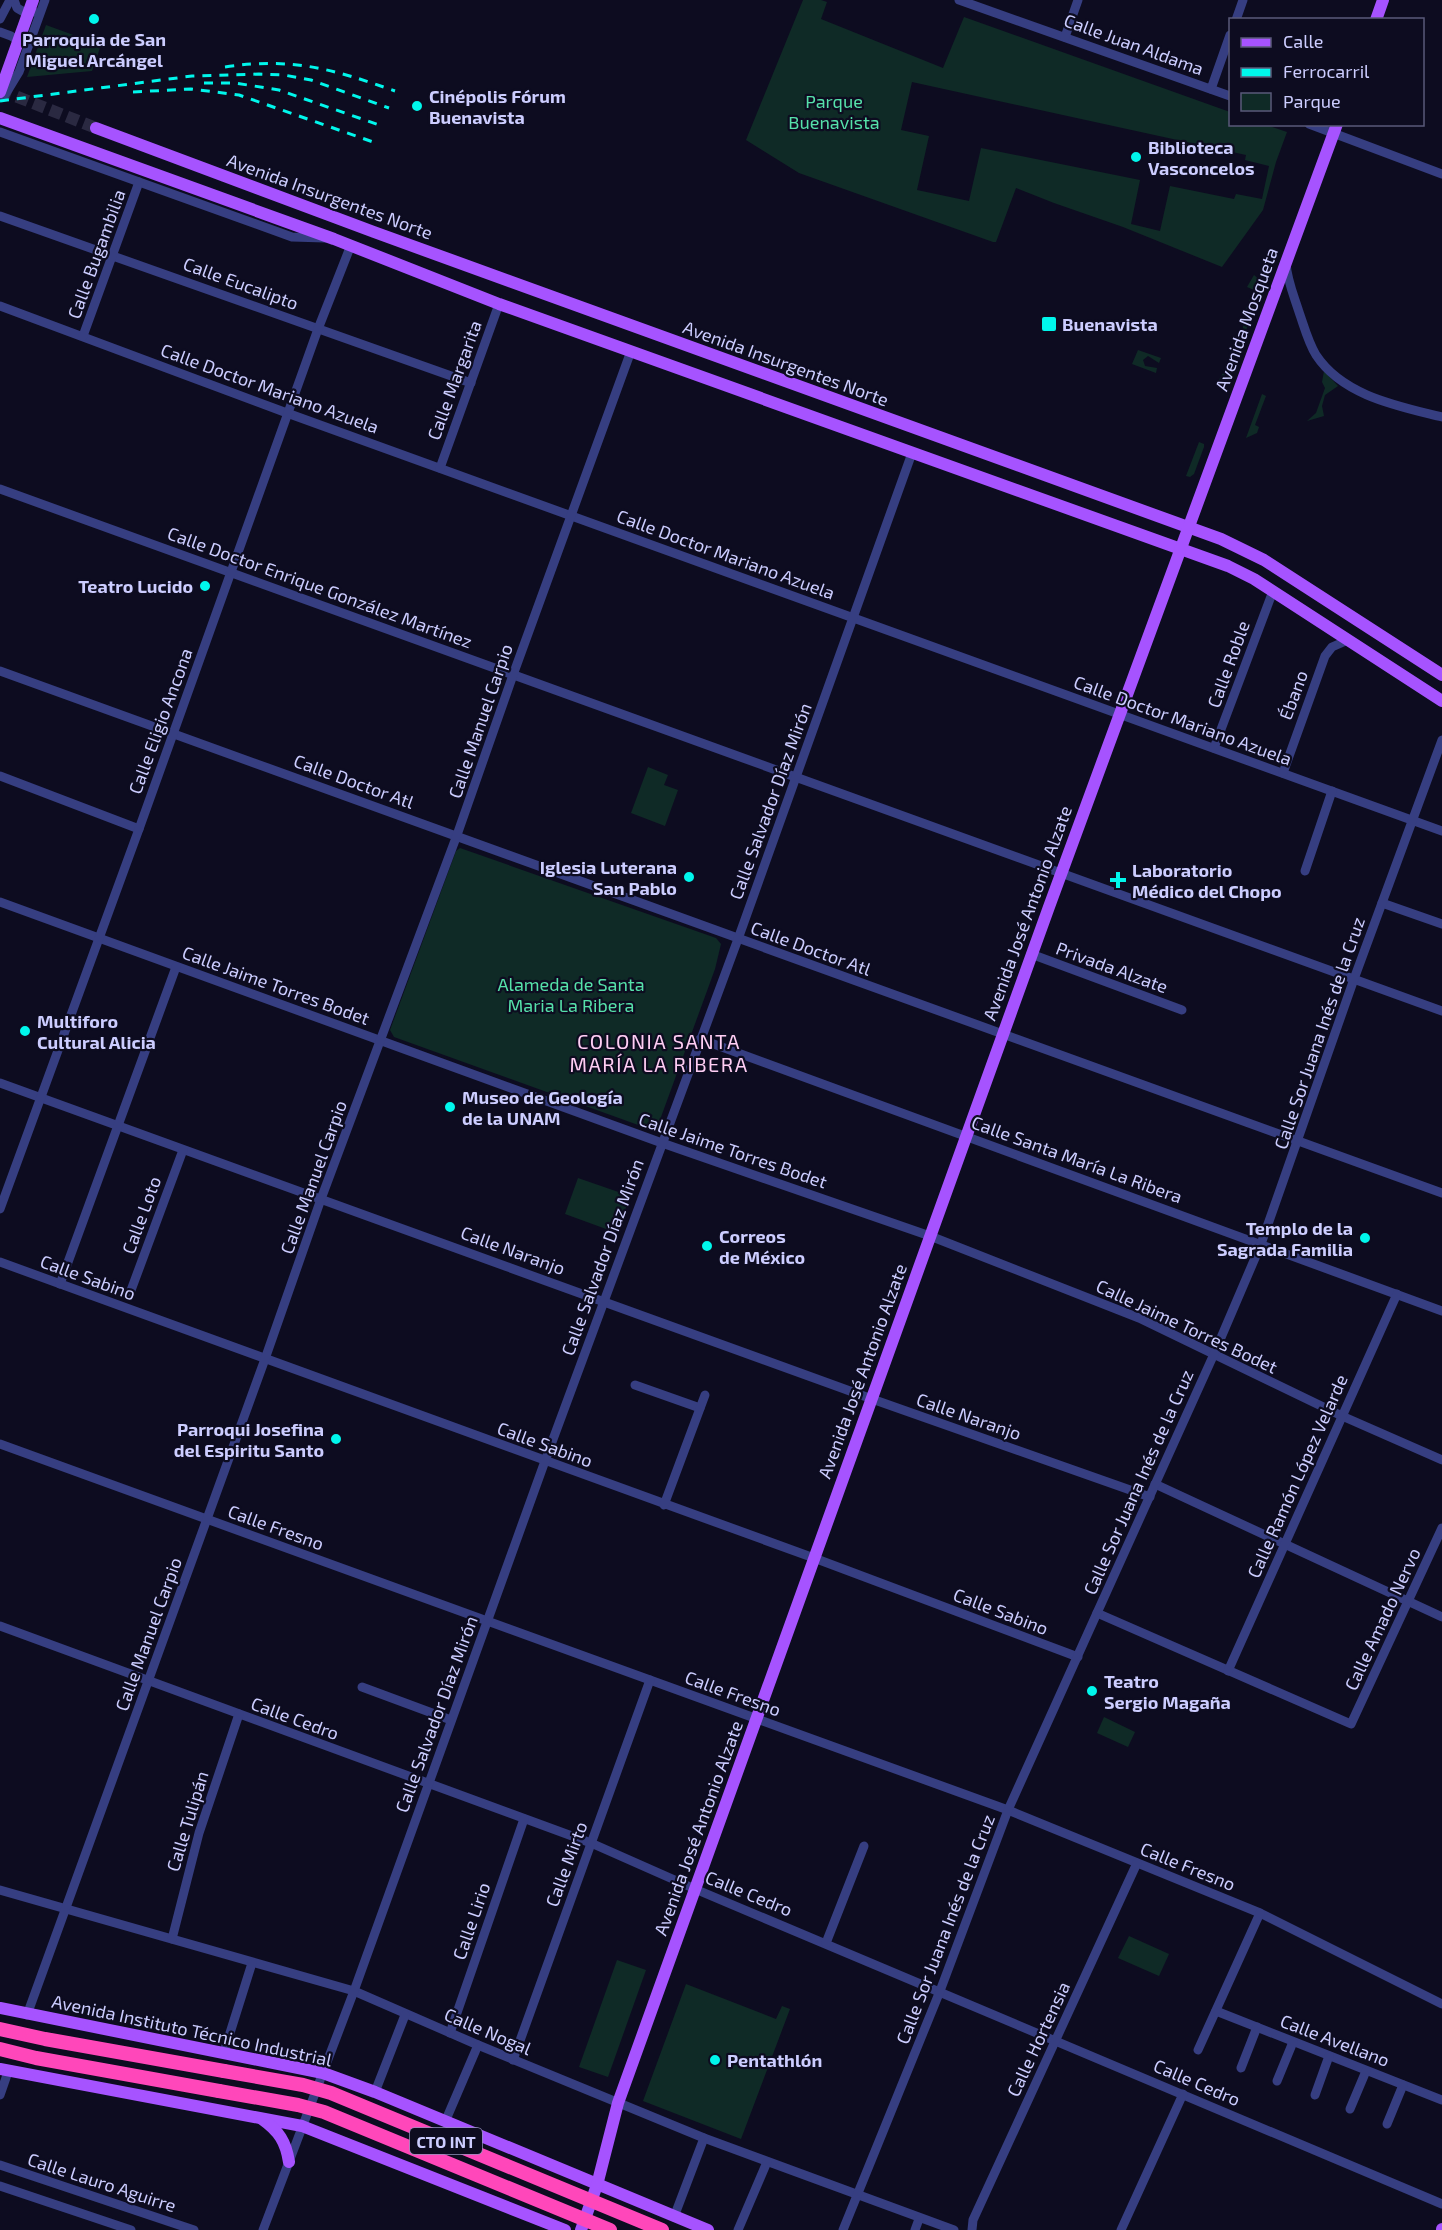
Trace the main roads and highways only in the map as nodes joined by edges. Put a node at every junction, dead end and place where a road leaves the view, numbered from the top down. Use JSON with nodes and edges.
{"nodes":[{"id":1,"x":1383,"y":0,"type":"edge"},
{"id":2,"x":40,"y":2,"type":"edge"},
{"id":3,"x":1377,"y":18,"type":"edge"},
{"id":4,"x":0,"y":95,"type":"edge"},
{"id":5,"x":0,"y":118,"type":"edge"},
{"id":6,"x":96,"y":128,"type":"tunnel mouth"},
{"id":7,"x":1335,"y":129,"type":"edge"},
{"id":8,"x":1188,"y":527,"type":"junction"},
{"id":9,"x":1180,"y":549,"type":"junction"},
{"id":10,"x":1442,"y":675,"type":"edge"},
{"id":11,"x":1442,"y":701,"type":"edge"},
{"id":12,"x":0,"y":2008,"type":"edge"},
{"id":13,"x":0,"y":2029,"type":"edge"},
{"id":14,"x":4,"y":2052,"type":"edge"},
{"id":15,"x":4,"y":2071,"type":"edge"},
{"id":16,"x":259,"y":2116,"type":"junction"},
{"id":17,"x":289,"y":2162,"type":"road end"},
{"id":18,"x":597,"y":2185,"type":"junction"},
{"id":19,"x":566,"y":2230,"type":"edge"},
{"id":20,"x":581,"y":2230,"type":"edge"},
{"id":21,"x":610,"y":2230,"type":"edge"},
{"id":22,"x":662,"y":2230,"type":"edge"},
{"id":23,"x":708,"y":2230,"type":"edge"}],
"edges":[{"from":1,"to":3,"type":"main road"},
{"from":2,"to":4,"type":"main road","bridge":true},
{"from":5,"to":9,"type":"main road"},
{"from":6,"to":8,"type":"main road","name":"Avenida Insurgentes Norte"},
{"from":7,"to":8,"type":"main road","name":"Avenida Mosqueta"},
{"from":8,"to":9,"type":"main road","name":"Avenida José Antonio Alzate"},
{"from":8,"to":10,"type":"main road","name":"Avenida Insurgentes Norte"},
{"from":9,"to":11,"type":"main road"},
{"from":9,"to":18,"type":"main road","name":"Avenida José Antonio Alzate"},
{"from":12,"to":18,"type":"main road","name":"Avenida Instituto Técnico Industrial","number":"CTO INT"},
{"from":13,"to":22,"type":"highway","number":"CTO INT","bridge":true},
{"from":14,"to":21,"type":"highway","number":"CTO INT","bridge":true},
{"from":15,"to":16,"type":"main road","number":"CTO INT"},
{"from":16,"to":17,"type":"main road"},
{"from":16,"to":19,"type":"main road","number":"CTO INT"},
{"from":18,"to":20,"type":"main road","name":"Avenida José Antonio Alzate"},
{"from":18,"to":23,"type":"main road","name":"Avenida Instituto Técnico Industrial","number":"CTO INT"}]}
